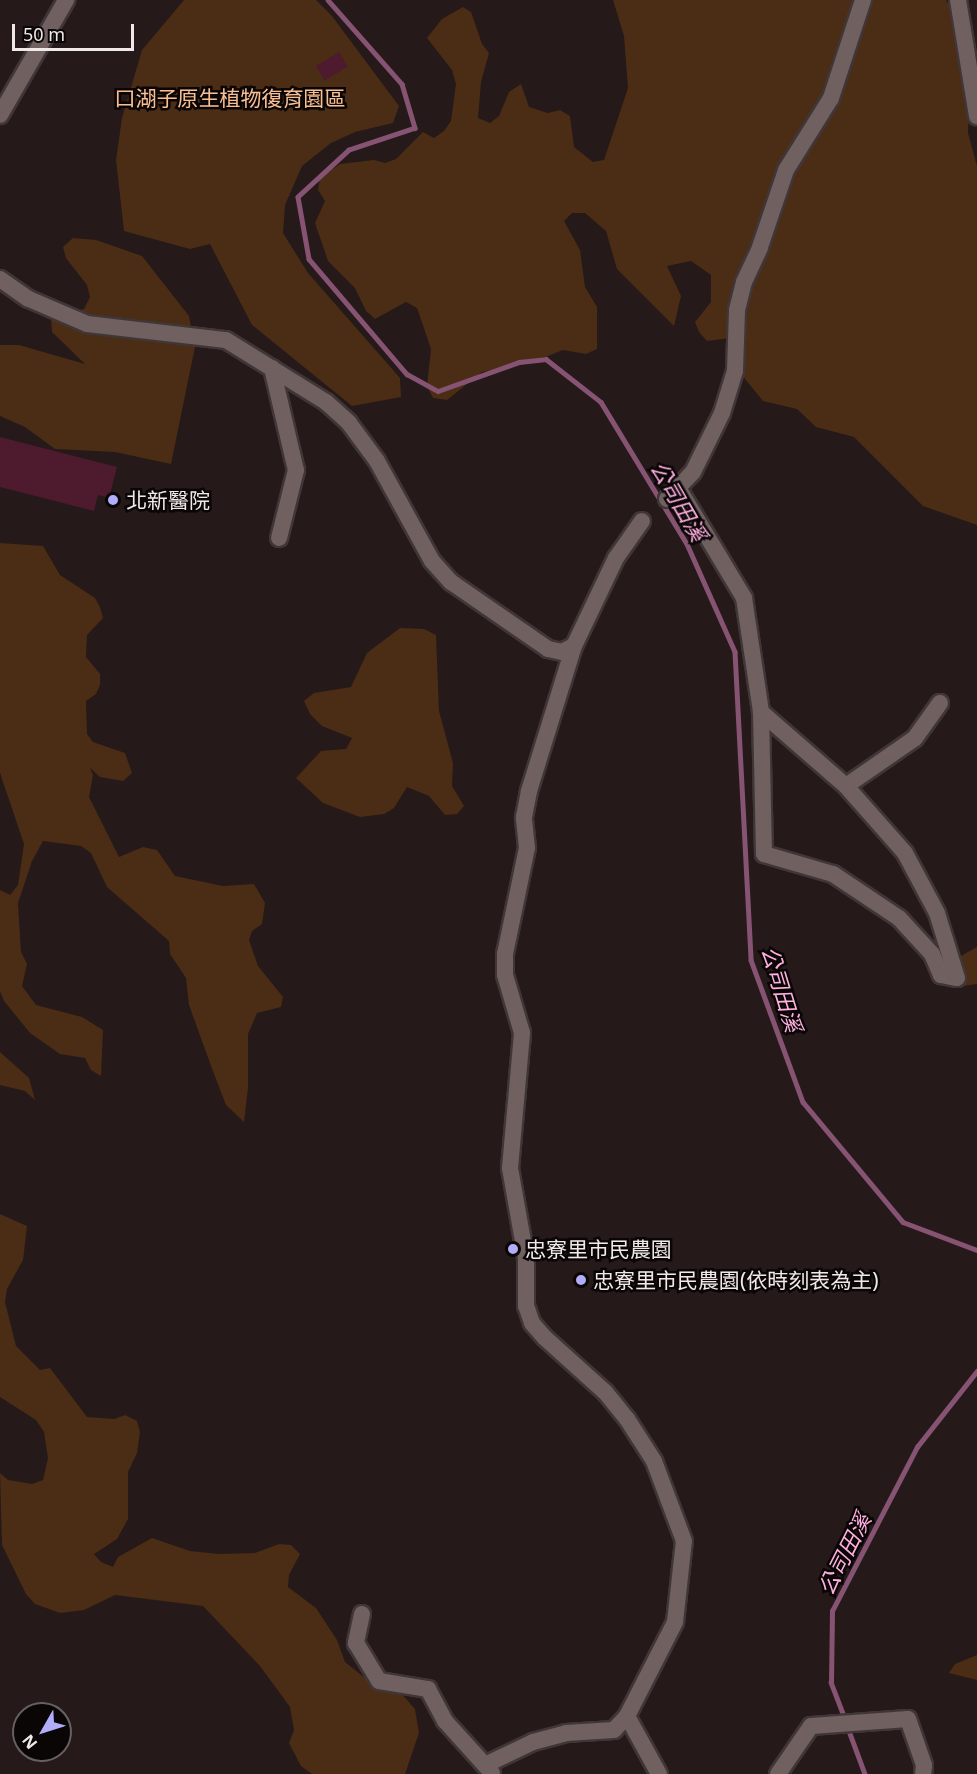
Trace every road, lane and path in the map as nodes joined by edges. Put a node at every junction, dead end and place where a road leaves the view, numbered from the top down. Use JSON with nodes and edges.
{"nodes":[{"id":1,"x":66,"y":0,"type":"edge"},
{"id":2,"x":863,"y":0,"type":"edge"},
{"id":3,"x":958,"y":0,"type":"edge"},
{"id":4,"x":0,"y":115,"type":"edge"},
{"id":5,"x":977,"y":116,"type":"edge"},
{"id":6,"x":0,"y":279,"type":"edge"},
{"id":7,"x":272,"y":368,"type":"junction"},
{"id":8,"x":642,"y":521,"type":"dead end"},
{"id":9,"x":279,"y":538,"type":"dead end"},
{"id":10,"x":574,"y":646,"type":"junction"},
{"id":11,"x":940,"y":703,"type":"dead end"},
{"id":12,"x":761,"y":712,"type":"junction"},
{"id":13,"x":846,"y":786,"type":"junction"},
{"id":14,"x":362,"y":1614,"type":"dead end"},
{"id":15,"x":627,"y":1716,"type":"junction"},
{"id":16,"x":488,"y":1770,"type":"edge"},
{"id":17,"x":659,"y":1774,"type":"edge"},
{"id":18,"x":778,"y":1774,"type":"edge"},
{"id":19,"x":923,"y":1774,"type":"edge"}],
"edges":[{"from":1,"to":4,"type":"street"},
{"from":2,"to":12,"type":"street"},
{"from":3,"to":5,"type":"street"},
{"from":6,"to":7,"type":"street"},
{"from":7,"to":9,"type":"street"},
{"from":7,"to":10,"type":"street"},
{"from":8,"to":10,"type":"street"},
{"from":10,"to":15,"type":"street"},
{"from":11,"to":13,"type":"street"},
{"from":12,"to":13,"type":"street"},
{"from":12,"to":13,"type":"street"},
{"from":14,"to":16,"type":"street"},
{"from":15,"to":16,"type":"street"},
{"from":15,"to":17,"type":"street"},
{"from":18,"to":19,"type":"street"}]}
